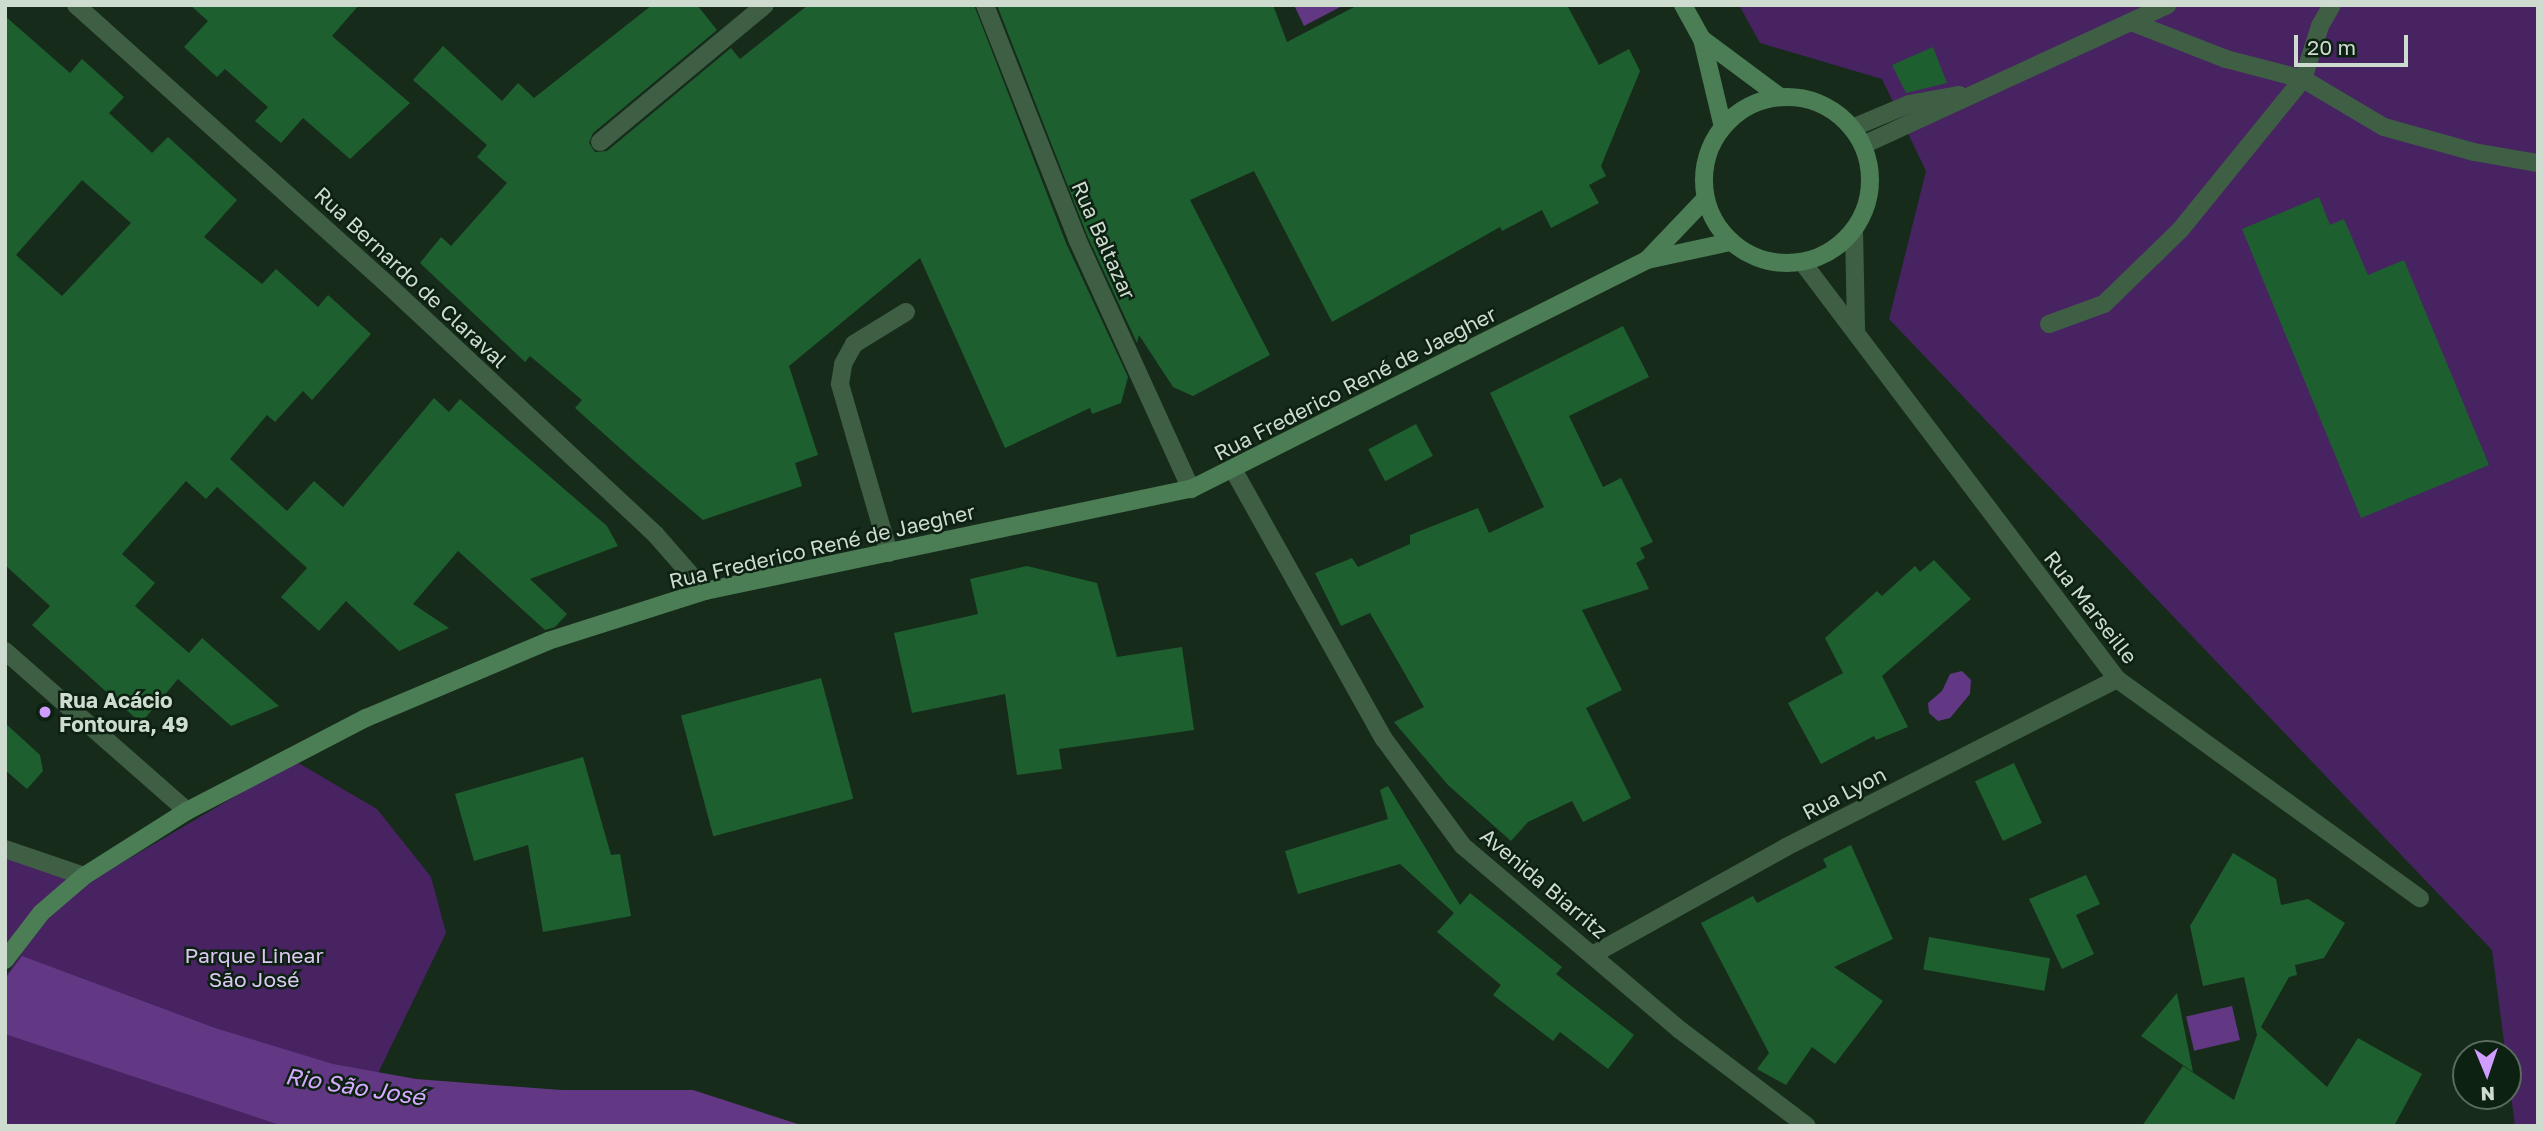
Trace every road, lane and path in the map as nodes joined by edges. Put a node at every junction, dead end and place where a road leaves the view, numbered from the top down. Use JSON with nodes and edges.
{"nodes":[{"id":1,"x":76,"y":5,"type":"edge"},
{"id":2,"x":765,"y":5,"type":"edge"},
{"id":3,"x":985,"y":5,"type":"edge"},
{"id":4,"x":1683,"y":5,"type":"edge"},
{"id":5,"x":2167,"y":5,"type":"edge"},
{"id":6,"x":2332,"y":5,"type":"edge"},
{"id":7,"x":2131,"y":22,"type":"junction"},
{"id":8,"x":1702,"y":39,"type":"junction"},
{"id":9,"x":2303,"y":79,"type":"junction"},
{"id":10,"x":1973,"y":93,"type":"junction"},
{"id":11,"x":1780,"y":97,"type":"junction"},
{"id":12,"x":1723,"y":127,"type":"junction"},
{"id":13,"x":1852,"y":128,"type":"junction"},
{"id":14,"x":600,"y":142,"type":"dead end"},
{"id":15,"x":1863,"y":145,"type":"junction"},
{"id":16,"x":2538,"y":163,"type":"edge"},
{"id":17,"x":1705,"y":199,"type":"junction"},
{"id":18,"x":1854,"y":231,"type":"junction"},
{"id":19,"x":1730,"y":242,"type":"junction"},
{"id":20,"x":1647,"y":260,"type":"junction"},
{"id":21,"x":1803,"y":263,"type":"junction"},
{"id":22,"x":906,"y":312,"type":"dead end"},
{"id":23,"x":2049,"y":324,"type":"dead end"},
{"id":24,"x":1856,"y":330,"type":"junction"},
{"id":25,"x":1234,"y":471,"type":"junction"},
{"id":26,"x":1191,"y":489,"type":"junction"},
{"id":27,"x":889,"y":553,"type":"junction"},
{"id":28,"x":705,"y":591,"type":"junction"},
{"id":29,"x":5,"y":651,"type":"edge"},
{"id":30,"x":2116,"y":678,"type":"junction"},
{"id":31,"x":187,"y":811,"type":"junction"},
{"id":32,"x":5,"y":849,"type":"edge"},
{"id":33,"x":84,"y":876,"type":"junction"},
{"id":34,"x":2420,"y":898,"type":"dead end"},
{"id":35,"x":1594,"y":954,"type":"junction"},
{"id":36,"x":5,"y":960,"type":"edge"},
{"id":37,"x":1807,"y":1126,"type":"edge"}],
"edges":[{"from":1,"to":28,"type":"street","name":"Rua Bernardo de Claraval"},
{"from":2,"to":14,"type":"street"},
{"from":3,"to":26,"type":"street","name":"Rua Baltazar"},
{"from":4,"to":8,"type":"main road"},
{"from":5,"to":7,"type":"street"},
{"from":6,"to":9,"type":"street"},
{"from":7,"to":9,"type":"street"},
{"from":7,"to":10,"type":"street"},
{"from":8,"to":11,"type":"main road"},
{"from":8,"to":12,"type":"main road"},
{"from":9,"to":16,"type":"street"},
{"from":9,"to":23,"type":"street"},
{"from":10,"to":13,"type":"street"},
{"from":10,"to":15,"type":"street"},
{"from":11,"to":12,"type":"main road"},
{"from":11,"to":13,"type":"main road"},
{"from":12,"to":17,"type":"main road"},
{"from":13,"to":15,"type":"main road"},
{"from":15,"to":18,"type":"main road"},
{"from":17,"to":19,"type":"main road"},
{"from":17,"to":20,"type":"main road","name":"Rua Frederico René de Jaegher"},
{"from":18,"to":21,"type":"main road"},
{"from":18,"to":24,"type":"street"},
{"from":19,"to":20,"type":"main road","name":"Rua Frederico René de Jaegher"},
{"from":19,"to":21,"type":"main road"},
{"from":20,"to":25,"type":"main road","name":"Rua Frederico René de Jaegher"},
{"from":21,"to":24,"type":"street","name":"Rua Marseille"},
{"from":22,"to":27,"type":"street"},
{"from":24,"to":30,"type":"street","name":"Rua Marseille"},
{"from":25,"to":26,"type":"main road","name":"Rua Frederico René de Jaegher"},
{"from":25,"to":35,"type":"street","name":"Avenida Biarritz"},
{"from":26,"to":27,"type":"main road","name":"Rua Frederico René de Jaegher"},
{"from":27,"to":28,"type":"main road","name":"Rua Frederico René de Jaegher"},
{"from":28,"to":31,"type":"main road","name":"Rua Frederico René de Jaegher"},
{"from":29,"to":31,"type":"street"},
{"from":30,"to":34,"type":"street","name":"Rua Marseille"},
{"from":30,"to":35,"type":"street","name":"Rua Lyon"},
{"from":31,"to":33,"type":"main road","name":"Rua Frederico René de Jaegher"},
{"from":32,"to":33,"type":"street"},
{"from":33,"to":36,"type":"main road","name":"Rua Frederico René de Jaegher"},
{"from":35,"to":37,"type":"street","name":"Avenida Biarritz"}]}
